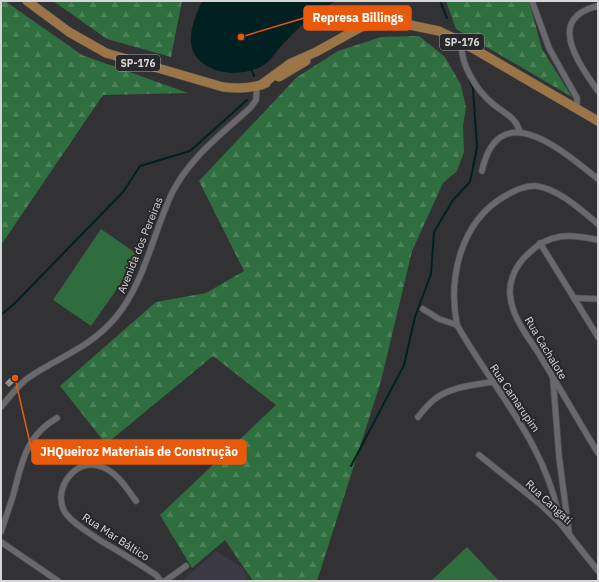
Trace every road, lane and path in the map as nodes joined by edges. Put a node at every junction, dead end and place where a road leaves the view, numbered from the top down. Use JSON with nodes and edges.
{"nodes":[{"id":1,"x":27,"y":1,"type":"edge"},
{"id":2,"x":532,"y":1,"type":"edge"},
{"id":3,"x":598,"y":6,"type":"edge"},
{"id":4,"x":462,"y":42,"type":"junction"},
{"id":5,"x":259,"y":86,"type":"junction"},
{"id":6,"x":598,"y":91,"type":"edge"},
{"id":7,"x":577,"y":109,"type":"junction"},
{"id":8,"x":598,"y":121,"type":"edge"},
{"id":9,"x":520,"y":132,"type":"junction"},
{"id":10,"x":482,"y":171,"type":"dead end"},
{"id":11,"x":598,"y":179,"type":"edge"},
{"id":12,"x":598,"y":224,"type":"edge"},
{"id":13,"x":598,"y":240,"type":"edge"},
{"id":14,"x":540,"y":243,"type":"junction"},
{"id":15,"x":574,"y":298,"type":"junction"},
{"id":16,"x":598,"y":300,"type":"edge"},
{"id":17,"x":423,"y":309,"type":"dead end"},
{"id":18,"x":457,"y":325,"type":"junction"},
{"id":19,"x":598,"y":337,"type":"edge"},
{"id":20,"x":553,"y":378,"type":"junction"},
{"id":21,"x":492,"y":382,"type":"junction"},
{"id":22,"x":1,"y":407,"type":"edge"},
{"id":23,"x":418,"y":417,"type":"dead end"},
{"id":24,"x":57,"y":418,"type":"dead end"},
{"id":25,"x":598,"y":453,"type":"edge"},
{"id":26,"x":479,"y":455,"type":"dead end"},
{"id":27,"x":136,"y":501,"type":"dead end"},
{"id":28,"x":560,"y":523,"type":"junction"},
{"id":29,"x":1,"y":532,"type":"edge"},
{"id":30,"x":569,"y":534,"type":"junction"},
{"id":31,"x":1,"y":542,"type":"edge"},
{"id":32,"x":186,"y":566,"type":"dead end"},
{"id":33,"x":598,"y":571,"type":"edge"},
{"id":34,"x":58,"y":581,"type":"edge"},
{"id":35,"x":161,"y":581,"type":"edge"},
{"id":36,"x":165,"y":581,"type":"edge"}],
"edges":[{"from":1,"to":5,"type":"main road","number":"SP-176"},
{"from":2,"to":7,"type":"street"},
{"from":3,"to":6,"type":"street"},
{"from":4,"to":5,"type":"main road","number":"SP-176"},
{"from":4,"to":7,"type":"main road","number":"SP-176"},
{"from":4,"to":9,"type":"street"},
{"from":5,"to":22,"type":"street","name":"Avenida dos Pereiras"},
{"from":7,"to":8,"type":"main road","number":"SP-176"},
{"from":9,"to":10,"type":"street"},
{"from":9,"to":11,"type":"street"},
{"from":12,"to":18,"type":"street"},
{"from":13,"to":14,"type":"street","name":"Rua Cachalote"},
{"from":14,"to":15,"type":"street"},
{"from":14,"to":20,"type":"street","name":"Rua Cachalote"},
{"from":15,"to":16,"type":"street"},
{"from":15,"to":19,"type":"street"},
{"from":17,"to":18,"type":"street"},
{"from":18,"to":21,"type":"street","name":"Rua Camarupim"},
{"from":20,"to":25,"type":"street","name":"Rua Cachalote"},
{"from":20,"to":30,"type":"street"},
{"from":21,"to":23,"type":"street"},
{"from":21,"to":28,"type":"street","name":"Rua Camarupim"},
{"from":24,"to":29,"type":"street"},
{"from":26,"to":28,"type":"street","name":"Rua Cangati"},
{"from":27,"to":35,"type":"street","name":"Rua Mar Báltico"},
{"from":28,"to":30,"type":"street","name":"Rua Cangati"},
{"from":30,"to":33,"type":"street","name":"Rua Cangati"},
{"from":31,"to":34,"type":"street"},
{"from":32,"to":36,"type":"street"}]}
